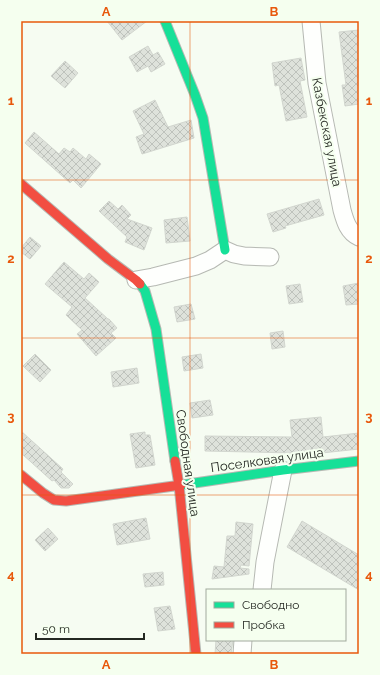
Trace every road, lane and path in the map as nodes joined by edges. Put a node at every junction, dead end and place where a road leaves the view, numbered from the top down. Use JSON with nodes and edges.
{"nodes":[{"id":1,"x":165,"y":21,"type":"edge"},
{"id":2,"x":311,"y":21,"type":"edge"},
{"id":3,"x":21,"y":184,"type":"edge"},
{"id":4,"x":359,"y":237,"type":"edge"},
{"id":5,"x":225,"y":250,"type":"junction"},
{"id":6,"x":270,"y":257,"type":"dead end"},
{"id":7,"x":136,"y":280,"type":"junction"},
{"id":8,"x":359,"y":461,"type":"edge"},
{"id":9,"x":283,"y":470,"type":"junction"},
{"id":10,"x":21,"y":474,"type":"edge"},
{"id":11,"x":180,"y":485,"type":"junction"},
{"id":12,"x":262,"y":589,"type":"edge"},
{"id":13,"x":243,"y":641,"type":"edge"},
{"id":14,"x":196,"y":654,"type":"edge"},
{"id":15,"x":242,"y":654,"type":"edge"}],
"edges":[{"from":1,"to":5,"type":"street"},
{"from":2,"to":4,"type":"street","name":"Казбекская улица"},
{"from":3,"to":7,"type":"street"},
{"from":5,"to":6,"type":"street"},
{"from":5,"to":7,"type":"street"},
{"from":7,"to":11,"type":"street","name":"Свободная улица"},
{"from":8,"to":9,"type":"street","name":"Поселковая улица"},
{"from":9,"to":11,"type":"street","name":"Поселковая улица"},
{"from":9,"to":12,"type":"street"},
{"from":10,"to":11,"type":"street","name":"Поселковая улица"},
{"from":11,"to":14,"type":"street","name":"Свободная улица"},
{"from":13,"to":15,"type":"street"}]}
